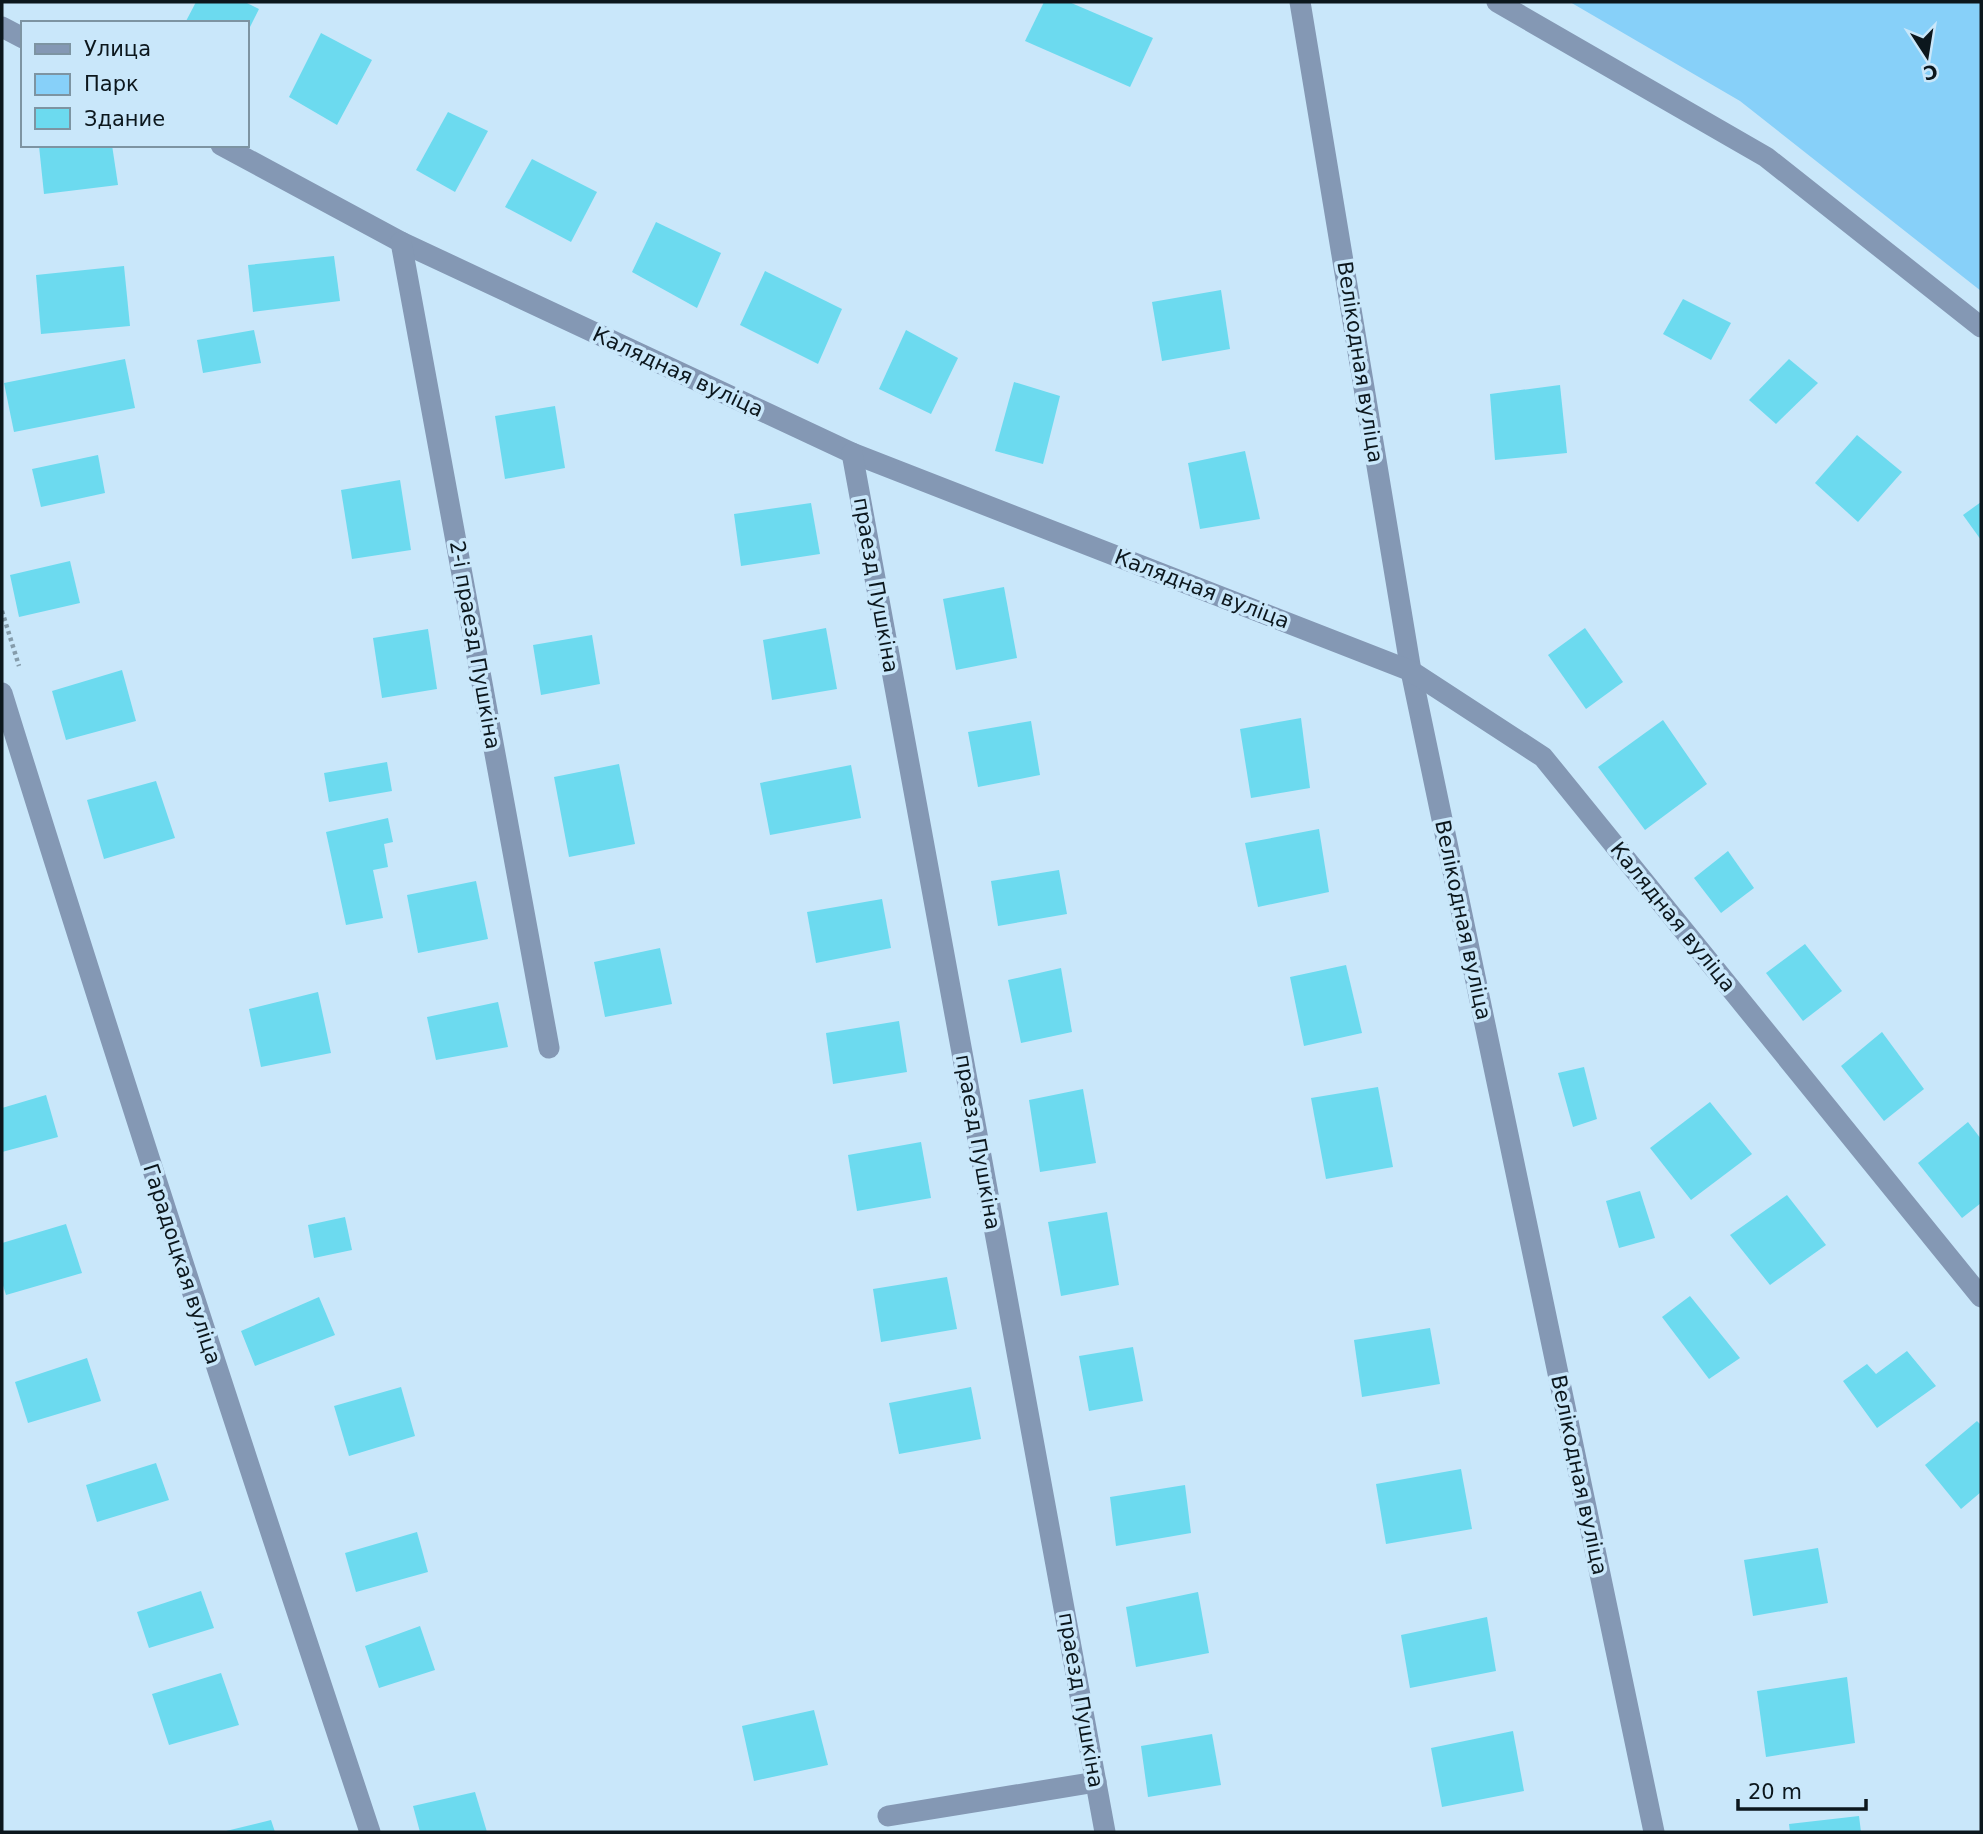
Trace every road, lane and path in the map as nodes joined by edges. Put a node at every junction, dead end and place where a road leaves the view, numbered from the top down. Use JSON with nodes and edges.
{"nodes":[{"id":1,"x":1300,"y":2,"type":"edge"},
{"id":2,"x":1497,"y":2,"type":"edge"},
{"id":3,"x":2,"y":27,"type":"edge"},
{"id":4,"x":21,"y":37,"type":"edge"},
{"id":5,"x":225,"y":147,"type":"edge"},
{"id":6,"x":401,"y":242,"type":"junction"},
{"id":7,"x":1981,"y":327,"type":"edge"},
{"id":8,"x":852,"y":453,"type":"junction"},
{"id":9,"x":1411,"y":671,"type":"junction"},
{"id":10,"x":2,"y":693,"type":"edge"},
{"id":11,"x":549,"y":1048,"type":"dead end"},
{"id":12,"x":1981,"y":1297,"type":"edge"},
{"id":13,"x":1096,"y":1782,"type":"junction"},
{"id":14,"x":888,"y":1816,"type":"dead end"},
{"id":15,"x":370,"y":1832,"type":"edge"},
{"id":16,"x":1105,"y":1832,"type":"edge"},
{"id":17,"x":1654,"y":1832,"type":"edge"}],
"edges":[{"from":1,"to":9,"type":"street","name":"Велікодная вуліца"},
{"from":2,"to":7,"type":"street"},
{"from":3,"to":4,"type":"street"},
{"from":5,"to":6,"type":"street","name":"Калядная вуліца"},
{"from":6,"to":8,"type":"street","name":"Калядная вуліца"},
{"from":6,"to":11,"type":"street","name":"2-і праезд Пушкіна"},
{"from":8,"to":9,"type":"street","name":"Калядная вуліца"},
{"from":8,"to":13,"type":"street","name":"праезд Пушкіна"},
{"from":9,"to":12,"type":"street","name":"Калядная вуліца"},
{"from":9,"to":17,"type":"street","name":"Велікодная вуліца"},
{"from":10,"to":15,"type":"street","name":"Гарадоцкая вуліца"},
{"from":13,"to":14,"type":"street"},
{"from":13,"to":16,"type":"street","name":"праезд Пушкіна"}]}
